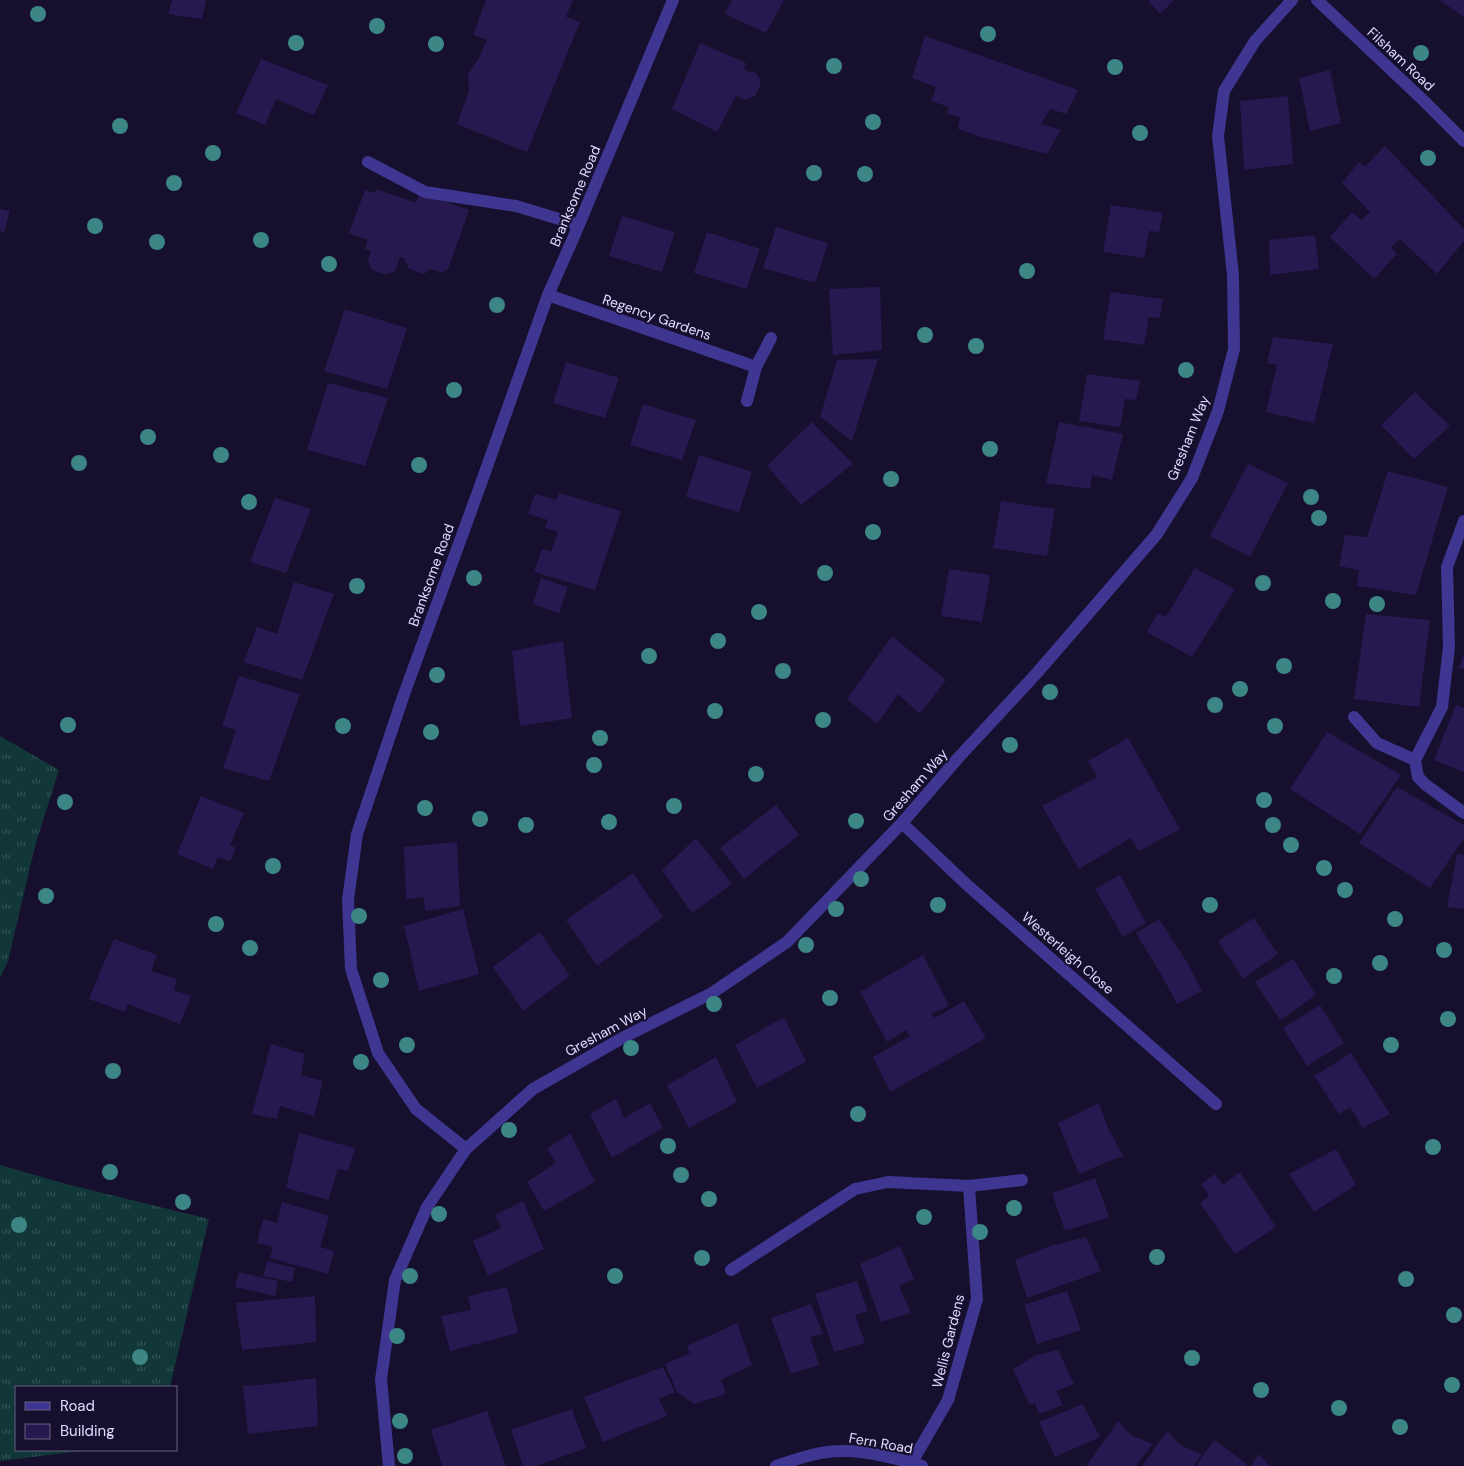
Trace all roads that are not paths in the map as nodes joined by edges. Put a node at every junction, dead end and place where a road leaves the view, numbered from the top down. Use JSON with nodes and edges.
{"nodes":[{"id":1,"x":674,"y":0,"type":"edge"},
{"id":2,"x":1292,"y":0,"type":"edge"},
{"id":3,"x":1316,"y":0,"type":"edge"},
{"id":4,"x":1464,"y":141,"type":"edge"},
{"id":5,"x":368,"y":162,"type":"dead end"},
{"id":6,"x":579,"y":225,"type":"junction"},
{"id":7,"x":548,"y":295,"type":"junction"},
{"id":8,"x":771,"y":338,"type":"dead end"},
{"id":9,"x":756,"y":367,"type":"junction"},
{"id":10,"x":747,"y":401,"type":"dead end"},
{"id":11,"x":1464,"y":521,"type":"edge"},
{"id":12,"x":1354,"y":717,"type":"dead end"},
{"id":13,"x":1415,"y":760,"type":"junction"},
{"id":14,"x":1464,"y":813,"type":"edge"},
{"id":15,"x":902,"y":823,"type":"junction"},
{"id":16,"x":1216,"y":1104,"type":"dead end"},
{"id":17,"x":466,"y":1149,"type":"junction"},
{"id":18,"x":1022,"y":1180,"type":"dead end"},
{"id":19,"x":968,"y":1186,"type":"junction"},
{"id":20,"x":731,"y":1270,"type":"dead end"},
{"id":21,"x":917,"y":1464,"type":"edge"},
{"id":22,"x":388,"y":1466,"type":"edge"},
{"id":23,"x":776,"y":1466,"type":"edge"}],
"edges":[{"from":1,"to":6,"type":"street","name":"Branksome Road"},
{"from":2,"to":15,"type":"street","name":"Gresham Way"},
{"from":3,"to":4,"type":"street","name":"Filsham Road"},
{"from":5,"to":6,"type":"street"},
{"from":6,"to":7,"type":"street","name":"Branksome Road"},
{"from":7,"to":9,"type":"street","name":"Regency Gardens"},
{"from":7,"to":17,"type":"street","name":"Branksome Road"},
{"from":8,"to":9,"type":"street"},
{"from":9,"to":10,"type":"street"},
{"from":11,"to":13,"type":"street"},
{"from":12,"to":13,"type":"street"},
{"from":13,"to":14,"type":"street"},
{"from":15,"to":16,"type":"street","name":"Westerleigh Close"},
{"from":15,"to":17,"type":"street","name":"Gresham Way"},
{"from":17,"to":22,"type":"street","name":"Gresham Way"},
{"from":18,"to":19,"type":"street"},
{"from":19,"to":20,"type":"street"},
{"from":19,"to":21,"type":"street","name":"Wellis Gardens"},
{"from":21,"to":23,"type":"street","name":"Fern Road"}]}
